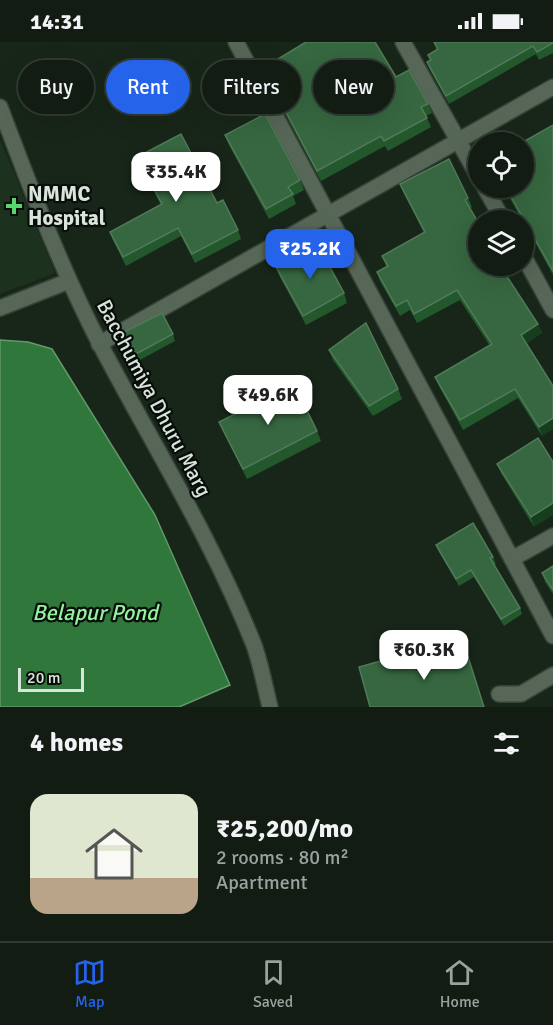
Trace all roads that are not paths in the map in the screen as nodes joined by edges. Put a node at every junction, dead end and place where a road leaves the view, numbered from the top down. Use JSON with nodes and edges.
{"nodes":[{"id":1,"x":236,"y":42,"type":"edge"},
{"id":2,"x":403,"y":42,"type":"edge"},
{"id":3,"x":553,"y":87,"type":"edge"},
{"id":4,"x":0,"y":107,"type":"edge"},
{"id":5,"x":458,"y":141,"type":"junction"},
{"id":6,"x":468,"y":158,"type":"edge"},
{"id":7,"x":328,"y":214,"type":"junction"},
{"id":8,"x":534,"y":275,"type":"edge"},
{"id":9,"x":69,"y":281,"type":"junction"},
{"id":10,"x":0,"y":308,"type":"edge"},
{"id":11,"x":553,"y":310,"type":"edge"},
{"id":12,"x":99,"y":344,"type":"junction"},
{"id":13,"x":553,"y":536,"type":"edge"},
{"id":14,"x":512,"y":559,"type":"junction"},
{"id":15,"x":553,"y":636,"type":"edge"},
{"id":16,"x":553,"y":675,"type":"edge"},
{"id":17,"x":499,"y":694,"type":"dead end"},
{"id":18,"x":270,"y":707,"type":"edge"}],
"edges":[{"from":1,"to":7,"type":"street"},
{"from":2,"to":5,"type":"street"},
{"from":3,"to":5,"type":"street"},
{"from":4,"to":9,"type":"street","name":"Bacchumiya Dhuru Marg"},
{"from":5,"to":6,"type":"street"},
{"from":5,"to":7,"type":"street"},
{"from":7,"to":12,"type":"street"},
{"from":7,"to":14,"type":"street"},
{"from":8,"to":11,"type":"street"},
{"from":9,"to":10,"type":"street"},
{"from":9,"to":12,"type":"street","name":"Bacchumiya Dhuru Marg"},
{"from":12,"to":18,"type":"street","name":"Bacchumiya Dhuru Marg"},
{"from":13,"to":14,"type":"street"},
{"from":14,"to":15,"type":"street"},
{"from":16,"to":17,"type":"street"}]}
